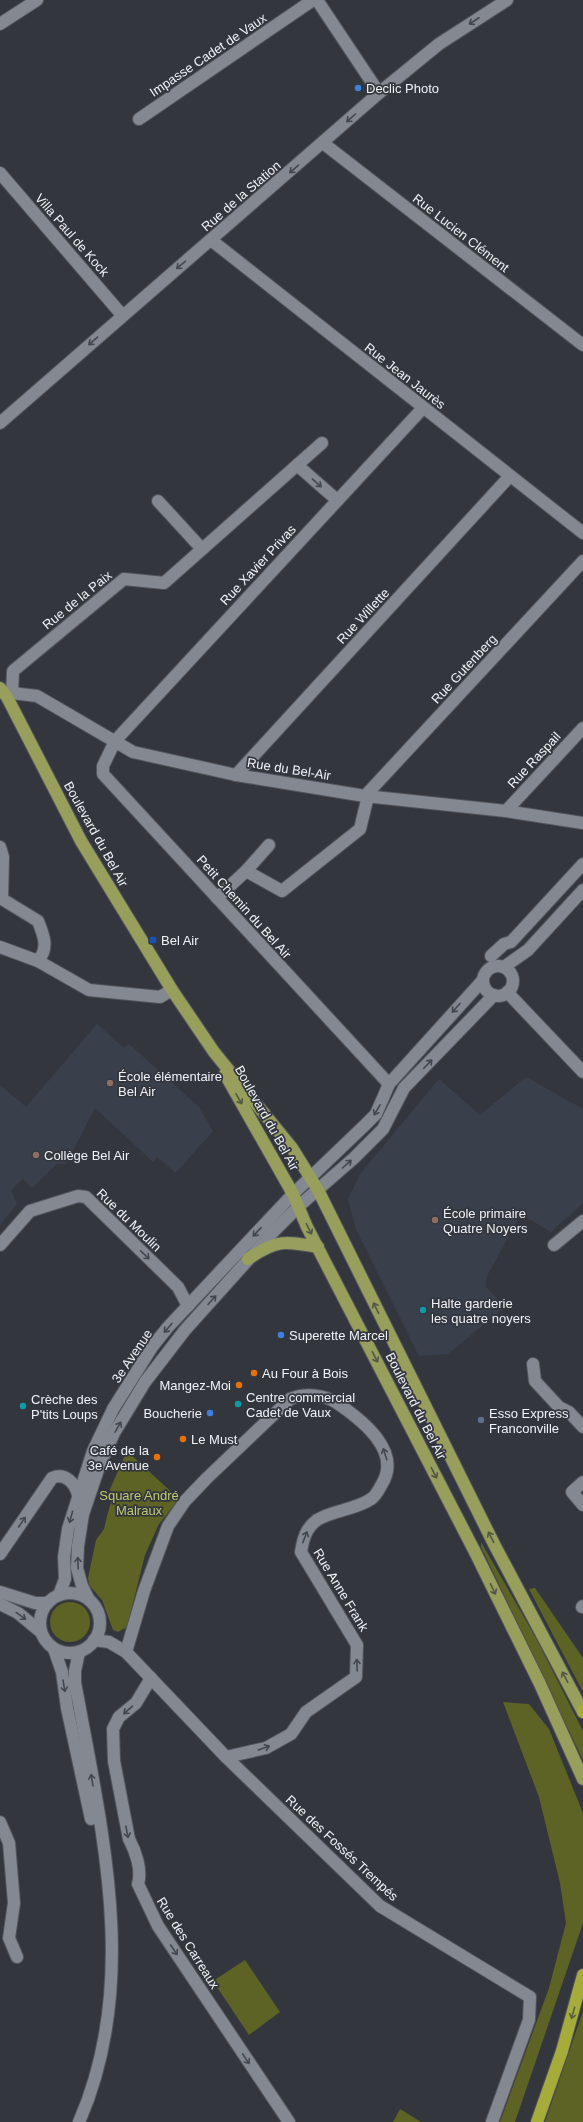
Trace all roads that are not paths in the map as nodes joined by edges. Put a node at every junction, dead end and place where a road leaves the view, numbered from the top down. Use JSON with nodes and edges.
{"nodes":[{"id":1,"x":37,"y":0,"type":"edge"},
{"id":2,"x":313,"y":0,"type":"edge"},
{"id":3,"x":317,"y":0,"type":"edge"},
{"id":4,"x":507,"y":0,"type":"edge"},
{"id":5,"x":0,"y":24,"type":"edge"},
{"id":6,"x":379,"y":93,"type":"junction"},
{"id":7,"x":139,"y":119,"type":"dead end"},
{"id":8,"x":323,"y":143,"type":"junction"},
{"id":9,"x":0,"y":173,"type":"edge"},
{"id":10,"x":211,"y":240,"type":"junction"},
{"id":11,"x":122,"y":315,"type":"junction"},
{"id":12,"x":583,"y":345,"type":"edge"},
{"id":13,"x":423,"y":408,"type":"junction"},
{"id":14,"x":0,"y":423,"type":"edge"},
{"id":15,"x":322,"y":443,"type":"dead end"},
{"id":16,"x":297,"y":465,"type":"junction"},
{"id":17,"x":510,"y":476,"type":"junction"},
{"id":18,"x":337,"y":500,"type":"junction"},
{"id":19,"x":158,"y":501,"type":"dead end"},
{"id":20,"x":583,"y":533,"type":"edge"},
{"id":21,"x":202,"y":549,"type":"junction"},
{"id":22,"x":583,"y":560,"type":"edge"},
{"id":23,"x":6,"y":692,"type":"edge"},
{"id":24,"x":583,"y":728,"type":"edge"},
{"id":25,"x":115,"y":741,"type":"junction"},
{"id":26,"x":236,"y":774,"type":"junction"},
{"id":27,"x":366,"y":796,"type":"junction"},
{"id":28,"x":506,"y":811,"type":"junction"},
{"id":29,"x":583,"y":823,"type":"edge"},
{"id":30,"x":269,"y":845,"type":"dead end"},
{"id":31,"x":0,"y":847,"type":"edge"},
{"id":32,"x":583,"y":864,"type":"edge"},
{"id":33,"x":246,"y":871,"type":"junction"},
{"id":34,"x":583,"y":890,"type":"edge"},
{"id":35,"x":217,"y":898,"type":"junction"},
{"id":36,"x":0,"y":947,"type":"edge"},
{"id":37,"x":528,"y":950,"type":"junction"},
{"id":38,"x":491,"y":956,"type":"dead end"},
{"id":39,"x":38,"y":961,"type":"junction"},
{"id":40,"x":504,"y":967,"type":"junction"},
{"id":41,"x":483,"y":980,"type":"junction"},
{"id":42,"x":512,"y":981,"type":"junction"},
{"id":43,"x":172,"y":990,"type":"junction"},
{"id":44,"x":507,"y":992,"type":"junction"},
{"id":45,"x":494,"y":995,"type":"junction"},
{"id":46,"x":214,"y":1052,"type":"junction"},
{"id":47,"x":583,"y":1072,"type":"edge"},
{"id":48,"x":389,"y":1084,"type":"junction"},
{"id":49,"x":310,"y":1177,"type":"junction"},
{"id":50,"x":318,"y":1190,"type":"junction"},
{"id":51,"x":293,"y":1194,"type":"junction"},
{"id":52,"x":299,"y":1206,"type":"junction"},
{"id":53,"x":583,"y":1221,"type":"edge"},
{"id":54,"x":0,"y":1245,"type":"edge"},
{"id":55,"x":554,"y":1245,"type":"dead end"},
{"id":56,"x":318,"y":1247,"type":"junction"},
{"id":57,"x":248,"y":1259,"type":"junction"},
{"id":58,"x":188,"y":1306,"type":"junction"},
{"id":59,"x":533,"y":1364,"type":"dead end"},
{"id":60,"x":583,"y":1427,"type":"edge"},
{"id":61,"x":583,"y":1482,"type":"edge"},
{"id":62,"x":78,"y":1495,"type":"junction"},
{"id":63,"x":583,"y":1505,"type":"edge"},
{"id":64,"x":0,"y":1554,"type":"edge"},
{"id":65,"x":0,"y":1592,"type":"edge"},
{"id":66,"x":59,"y":1595,"type":"junction"},
{"id":67,"x":89,"y":1600,"type":"junction"},
{"id":68,"x":0,"y":1604,"type":"edge"},
{"id":69,"x":47,"y":1604,"type":"junction"},
{"id":70,"x":41,"y":1632,"type":"junction"},
{"id":71,"x":94,"y":1640,"type":"junction"},
{"id":72,"x":54,"y":1649,"type":"junction"},
{"id":73,"x":79,"y":1652,"type":"junction"},
{"id":74,"x":126,"y":1652,"type":"junction"},
{"id":75,"x":151,"y":1678,"type":"junction"},
{"id":76,"x":583,"y":1712,"type":"edge"},
{"id":77,"x":226,"y":1757,"type":"junction"},
{"id":78,"x":583,"y":1779,"type":"edge"},
{"id":79,"x":0,"y":1822,"type":"edge"},
{"id":80,"x":106,"y":1874,"type":"junction"},
{"id":81,"x":17,"y":1957,"type":"dead end"},
{"id":82,"x":583,"y":1975,"type":"edge"},
{"id":83,"x":79,"y":2122,"type":"edge"},
{"id":84,"x":289,"y":2122,"type":"edge"},
{"id":85,"x":492,"y":2122,"type":"edge"},
{"id":86,"x":537,"y":2122,"type":"edge"}],
"edges":[{"from":1,"to":5,"type":"street"},
{"from":2,"to":7,"type":"street","name":"Impasse Cadet de Vaux"},
{"from":3,"to":6,"type":"street"},
{"from":4,"to":6,"type":"street","name":"Rue de la Station","one_way":true},
{"from":6,"to":8,"type":"street","name":"Rue de la Station","one_way":true},
{"from":8,"to":10,"type":"street","name":"Rue de la Station","one_way":true},
{"from":8,"to":12,"type":"street","name":"Rue Lucien Clément"},
{"from":9,"to":11,"type":"street","name":"Villa Paul de Kock"},
{"from":10,"to":11,"type":"street","name":"Rue de la Station","one_way":true},
{"from":10,"to":13,"type":"street","name":"Rue Jean Jaurès"},
{"from":11,"to":14,"type":"street","name":"Rue de la Station","one_way":true},
{"from":13,"to":17,"type":"street","name":"Rue Jean Jaurès"},
{"from":13,"to":18,"type":"street","name":"Rue Xavier Privas"},
{"from":15,"to":16,"type":"street","name":"Rue de la Paix"},
{"from":16,"to":18,"type":"street","one_way":true},
{"from":16,"to":21,"type":"street","name":"Rue de la Paix"},
{"from":17,"to":20,"type":"street","name":"Rue Jean Jaurès"},
{"from":17,"to":26,"type":"street","name":"Rue Willette"},
{"from":18,"to":25,"type":"street","name":"Rue Xavier Privas"},
{"from":19,"to":21,"type":"street"},
{"from":21,"to":23,"type":"street","name":"Rue de la Paix"},
{"from":22,"to":27,"type":"street","name":"Rue Gutenberg"},
{"from":23,"to":25,"type":"street","name":"Rue du Bel-Air"},
{"from":23,"to":43,"type":"main road","name":"Boulevard du Bel Air"},
{"from":24,"to":28,"type":"street","name":"Rue Raspail"},
{"from":25,"to":26,"type":"street","name":"Rue du Bel-Air"},
{"from":25,"to":35,"type":"street","name":"Petit Chemin du Bel Air"},
{"from":26,"to":27,"type":"street","name":"Rue du Bel-Air"},
{"from":27,"to":28,"type":"street","name":"Rue du Bel-Air"},
{"from":27,"to":33,"type":"street"},
{"from":28,"to":29,"type":"street","name":"Rue du Bel-Air"},
{"from":30,"to":33,"type":"street"},
{"from":31,"to":39,"type":"street"},
{"from":32,"to":38,"type":"street"},
{"from":33,"to":35,"type":"street"},
{"from":34,"to":37,"type":"street"},
{"from":35,"to":48,"type":"street","name":"Petit Chemin du Bel Air"},
{"from":36,"to":39,"type":"street"},
{"from":37,"to":40,"type":"street"},
{"from":37,"to":42,"type":"street"},
{"from":39,"to":43,"type":"street"},
{"from":40,"to":41,"type":"street"},
{"from":40,"to":42,"type":"street"},
{"from":41,"to":45,"type":"street"},
{"from":41,"to":48,"type":"street","name":"3e Avenue","one_way":true},
{"from":42,"to":44,"type":"street"},
{"from":43,"to":46,"type":"main road","name":"Boulevard du Bel Air"},
{"from":44,"to":45,"type":"street"},
{"from":44,"to":47,"type":"street"},
{"from":50,"to":45,"type":"street","name":"3e Avenue","one_way":true},
{"from":46,"to":49,"type":"main road","name":"Boulevard du Bel Air"},
{"from":46,"to":51,"type":"main road","name":"Boulevard du Bel Air","one_way":true},
{"from":48,"to":49,"type":"street","name":"3e Avenue","one_way":true},
{"from":49,"to":50,"type":"main road","name":"Boulevard du Bel Air"},
{"from":49,"to":51,"type":"street","name":"3e Avenue"},
{"from":50,"to":52,"type":"street","name":"3e Avenue"},
{"from":76,"to":50,"type":"main road","name":"Boulevard du Bel Air","one_way":true},
{"from":51,"to":52,"type":"main road","name":"Boulevard du Bel Air"},
{"from":51,"to":58,"type":"street","name":"3e Avenue","one_way":true},
{"from":52,"to":56,"type":"main road","name":"Boulevard du Bel Air","one_way":true},
{"from":52,"to":57,"type":"street","name":"3e Avenue"},
{"from":53,"to":55,"type":"street"},
{"from":54,"to":58,"type":"street","name":"Rue du Moulin","one_way":true},
{"from":56,"to":57,"type":"main road"},
{"from":56,"to":78,"type":"main road","name":"Boulevard du Bel Air","one_way":true},
{"from":67,"to":57,"type":"street","name":"3e Avenue","one_way":true},
{"from":58,"to":62,"type":"street","name":"3e Avenue","one_way":true},
{"from":59,"to":60,"type":"street"},
{"from":61,"to":63,"type":"street"},
{"from":64,"to":62,"type":"street","one_way":true},
{"from":62,"to":66,"type":"street","name":"3e Avenue","one_way":true},
{"from":65,"to":69,"type":"street"},
{"from":66,"to":67,"type":"street"},
{"from":66,"to":69,"type":"street"},
{"from":67,"to":71,"type":"street"},
{"from":68,"to":70,"type":"street","one_way":true},
{"from":69,"to":70,"type":"street"},
{"from":70,"to":72,"type":"street"},
{"from":71,"to":73,"type":"street"},
{"from":71,"to":74,"type":"street","name":"Rue des Fossés Trempés"},
{"from":72,"to":73,"type":"street"},
{"from":72,"to":80,"type":"street","one_way":true},
{"from":80,"to":73,"type":"street","one_way":true},
{"from":74,"to":75,"type":"street","name":"Rue des Fossés Trempés"},
{"from":77,"to":74,"type":"street","name":"Rue Anne Frank","one_way":true},
{"from":75,"to":77,"type":"street","name":"Rue des Fossés Trempés"},
{"from":75,"to":84,"type":"street","name":"Rue des Carreaux","one_way":true},
{"from":77,"to":85,"type":"street","name":"Rue des Fossés Trempés"},
{"from":79,"to":81,"type":"street"},
{"from":80,"to":83,"type":"street"},
{"from":82,"to":86,"type":"highway","one_way":true}]}
